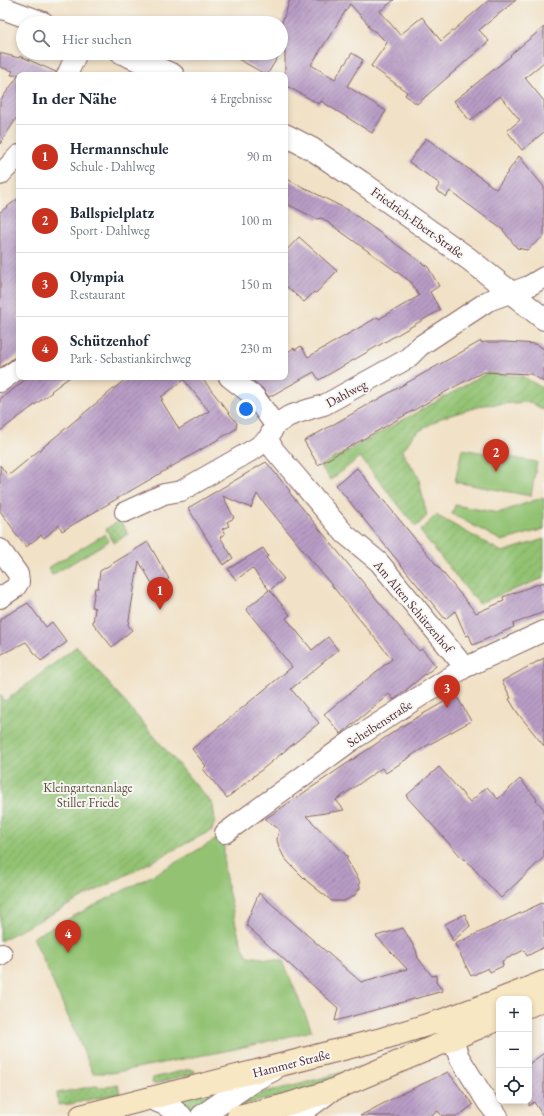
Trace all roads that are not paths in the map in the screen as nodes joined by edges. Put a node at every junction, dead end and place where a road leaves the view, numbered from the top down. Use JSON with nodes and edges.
{"nodes":[{"id":1,"x":0,"y":6,"type":"edge"},
{"id":2,"x":25,"y":16,"type":"edge"},
{"id":3,"x":74,"y":60,"type":"edge"},
{"id":4,"x":138,"y":60,"type":"edge"},
{"id":5,"x":68,"y":72,"type":"edge"},
{"id":6,"x":166,"y":72,"type":"edge"},
{"id":7,"x":288,"y":137,"type":"edge"},
{"id":8,"x":16,"y":158,"type":"edge"},
{"id":9,"x":0,"y":175,"type":"edge"},
{"id":10,"x":544,"y":277,"type":"edge"},
{"id":11,"x":511,"y":293,"type":"junction"},
{"id":12,"x":544,"y":318,"type":"edge"},
{"id":13,"x":16,"y":370,"type":"edge"},
{"id":14,"x":233,"y":380,"type":"edge"},
{"id":15,"x":0,"y":382,"type":"edge"},
{"id":16,"x":272,"y":432,"type":"junction"},
{"id":17,"x":125,"y":512,"type":"dead end"},
{"id":18,"x":0,"y":549,"type":"edge"},
{"id":19,"x":0,"y":598,"type":"edge"},
{"id":20,"x":544,"y":631,"type":"edge"},
{"id":21,"x":464,"y":668,"type":"junction"},
{"id":22,"x":225,"y":832,"type":"dead end"},
{"id":23,"x":544,"y":982,"type":"edge"},
{"id":24,"x":508,"y":996,"type":"edge"},
{"id":25,"x":544,"y":999,"type":"edge"},
{"id":26,"x":496,"y":1001,"type":"edge"},
{"id":27,"x":532,"y":1005,"type":"edge"},
{"id":28,"x":496,"y":1020,"type":"edge"},
{"id":29,"x":453,"y":1040,"type":"junction"},
{"id":30,"x":282,"y":1065,"type":"junction"},
{"id":31,"x":328,"y":1092,"type":"junction"},
{"id":32,"x":150,"y":1098,"type":"junction"},
{"id":33,"x":492,"y":1109,"type":"edge"},
{"id":34,"x":81,"y":1116,"type":"edge"},
{"id":35,"x":181,"y":1116,"type":"edge"},
{"id":36,"x":202,"y":1116,"type":"edge"},
{"id":37,"x":238,"y":1116,"type":"edge"},
{"id":38,"x":296,"y":1116,"type":"edge"}],
"edges":[{"from":1,"to":2,"type":"street"},
{"from":3,"to":5,"type":"street"},
{"from":4,"to":6,"type":"street"},
{"from":7,"to":11,"type":"street","name":"Friedrich-Ebert-Straße"},
{"from":8,"to":9,"type":"street"},
{"from":10,"to":11,"type":"street","name":"Dahlweg"},
{"from":11,"to":12,"type":"street","name":"Friedrich-Ebert-Straße"},
{"from":11,"to":16,"type":"street","name":"Dahlweg"},
{"from":13,"to":15,"type":"street"},
{"from":14,"to":16,"type":"street","name":"Am Alten Schützenhof"},
{"from":16,"to":17,"type":"street","name":"Dahlweg"},
{"from":16,"to":21,"type":"street","name":"Am Alten Schützenhof"},
{"from":18,"to":19,"type":"street"},
{"from":20,"to":21,"type":"street","name":"Scheibenstraße"},
{"from":21,"to":22,"type":"street","name":"Scheibenstraße"},
{"from":23,"to":24,"type":"main road","name":"Hammer Straße"},
{"from":25,"to":27,"type":"main road"},
{"from":26,"to":30,"type":"main road","name":"Hammer Straße"},
{"from":28,"to":29,"type":"main road"},
{"from":29,"to":31,"type":"main road"},
{"from":29,"to":33,"type":"street"},
{"from":30,"to":32,"type":"main road","name":"Hammer Straße"},
{"from":30,"to":36,"type":"street"},
{"from":31,"to":37,"type":"main road"},
{"from":31,"to":38,"type":"street"},
{"from":32,"to":34,"type":"main road","name":"Hammer Straße"},
{"from":32,"to":35,"type":"street"}]}
